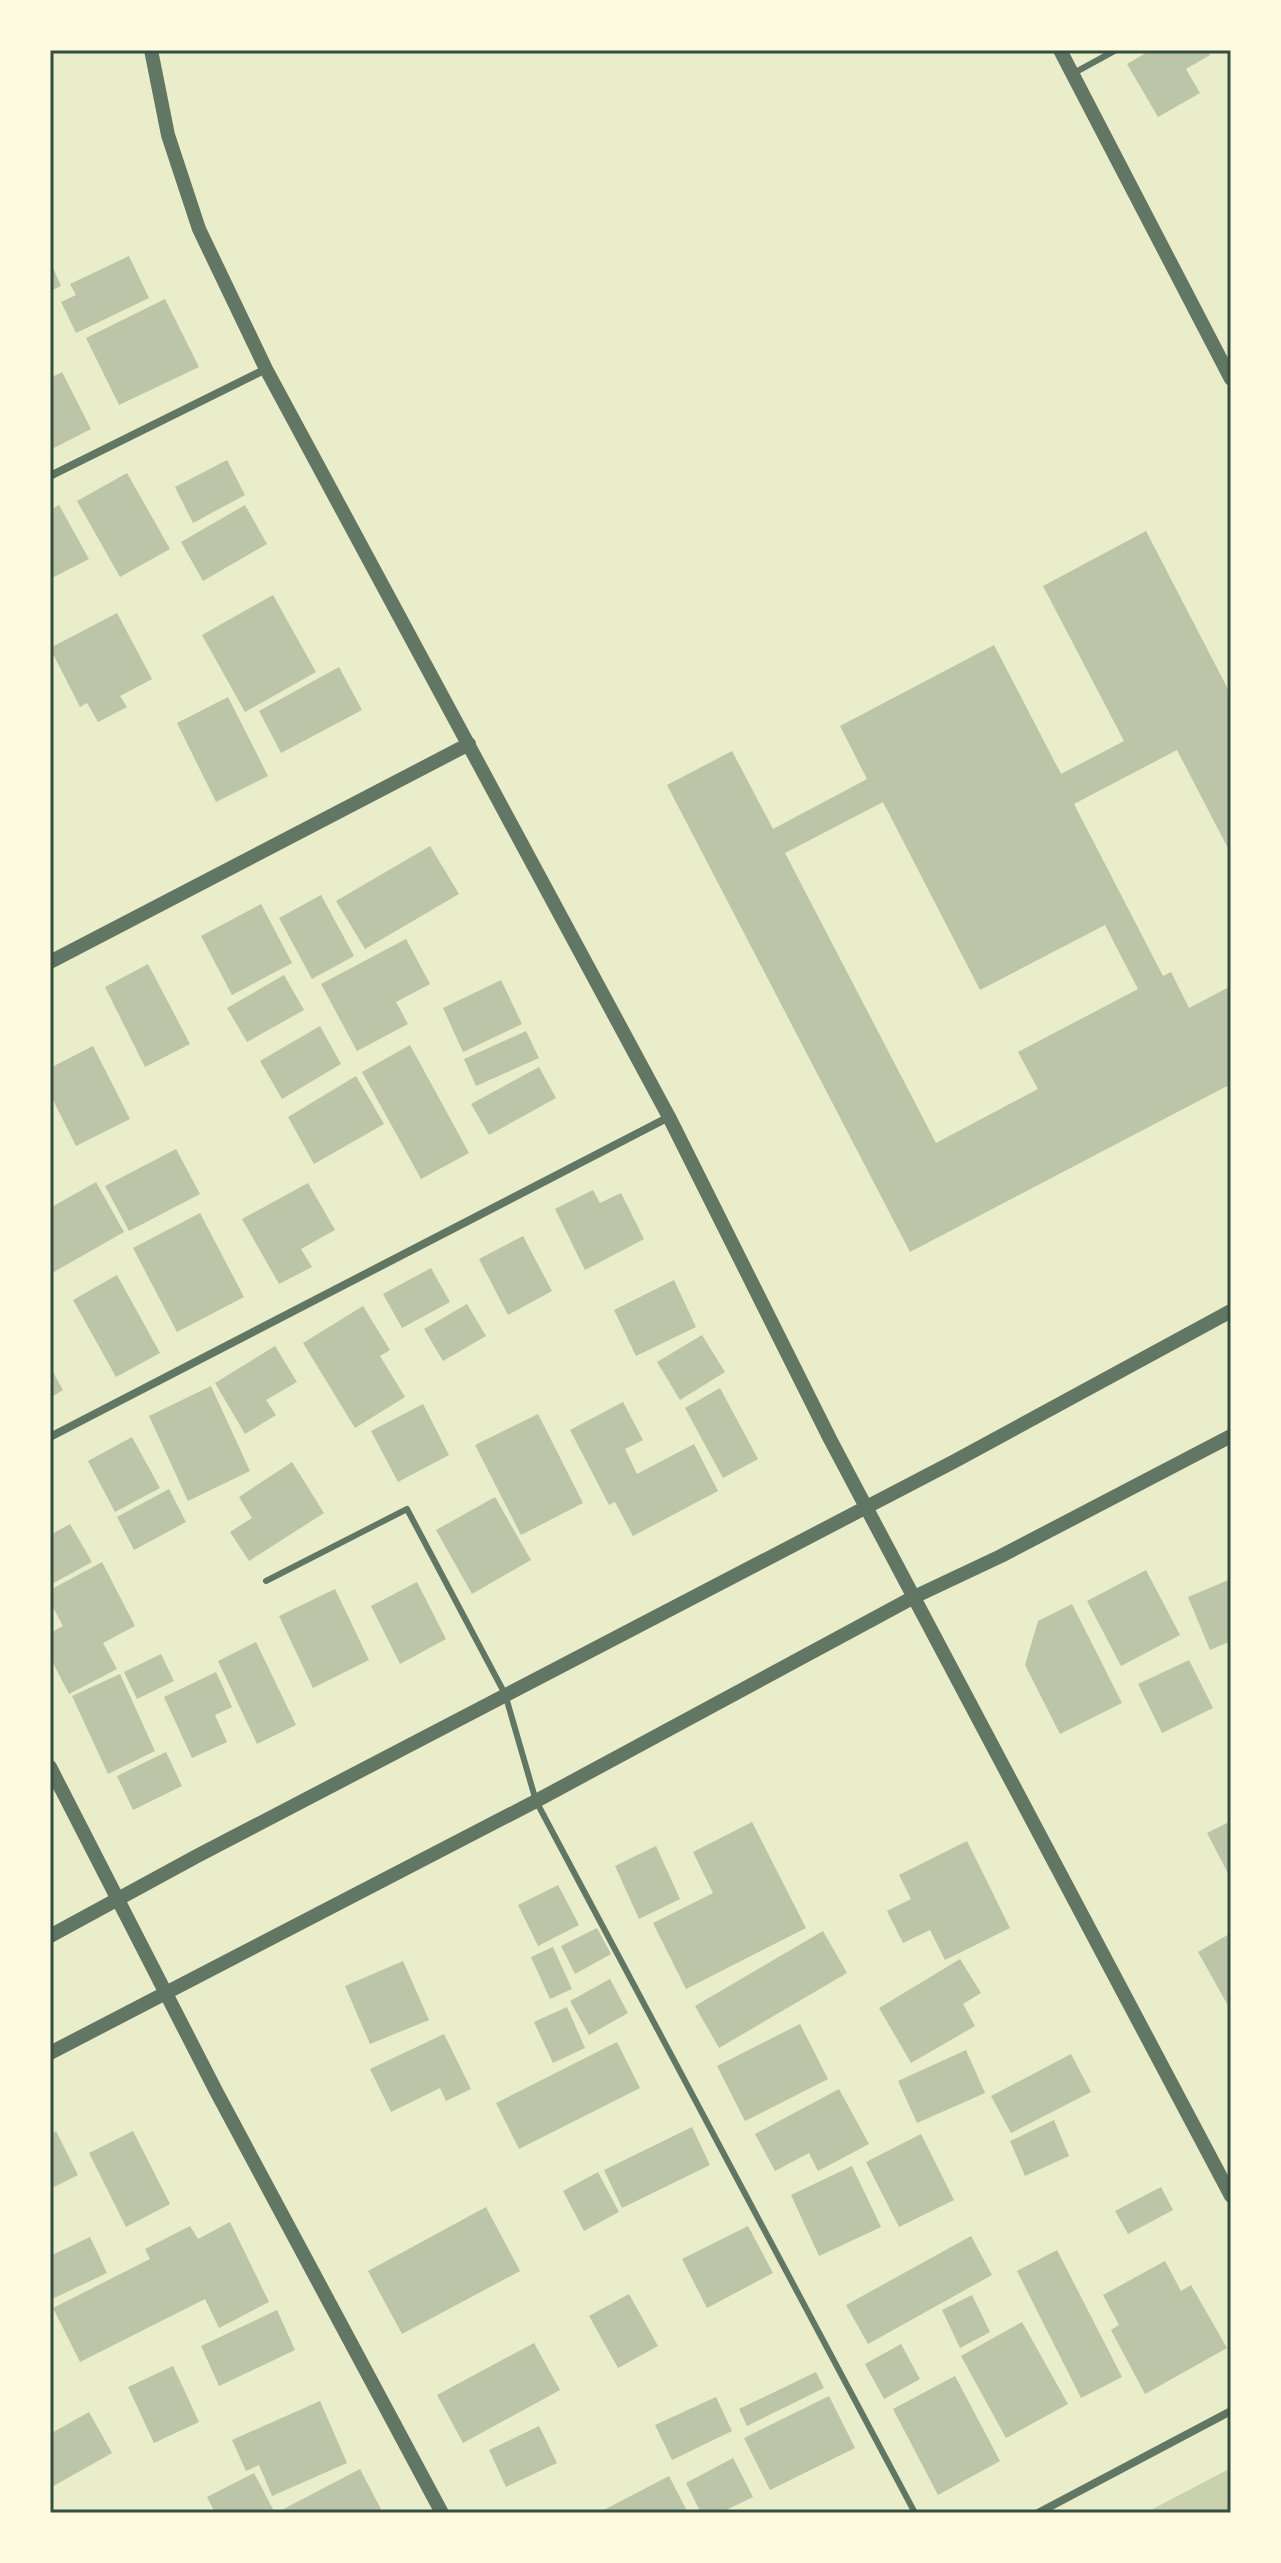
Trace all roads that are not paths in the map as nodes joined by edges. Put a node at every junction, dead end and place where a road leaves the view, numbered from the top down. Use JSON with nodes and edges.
{"nodes":[{"id":1,"x":151,"y":50,"type":"edge"},
{"id":2,"x":1060,"y":50,"type":"edge"},
{"id":3,"x":1116,"y":50,"type":"edge"},
{"id":4,"x":1072,"y":74,"type":"junction"},
{"id":5,"x":266,"y":369,"type":"junction"},
{"id":6,"x":1231,"y":379,"type":"edge"},
{"id":7,"x":50,"y":476,"type":"edge"},
{"id":8,"x":469,"y":744,"type":"junction"},
{"id":9,"x":50,"y":962,"type":"edge"},
{"id":10,"x":669,"y":1117,"type":"junction"},
{"id":11,"x":1231,"y":1311,"type":"edge"},
{"id":12,"x":1231,"y":1436,"type":"edge"},
{"id":13,"x":50,"y":1437,"type":"edge"},
{"id":14,"x":865,"y":1506,"type":"junction"},
{"id":15,"x":266,"y":1581,"type":"dead end"},
{"id":16,"x":914,"y":1597,"type":"junction"},
{"id":17,"x":505,"y":1694,"type":"junction"},
{"id":18,"x":50,"y":1767,"type":"edge"},
{"id":19,"x":536,"y":1801,"type":"junction"},
{"id":20,"x":120,"y":1900,"type":"junction"},
{"id":21,"x":50,"y":1936,"type":"edge"},
{"id":22,"x":167,"y":1992,"type":"junction"},
{"id":23,"x":50,"y":2053,"type":"edge"},
{"id":24,"x":1231,"y":2196,"type":"edge"},
{"id":25,"x":1231,"y":2411,"type":"edge"},
{"id":26,"x":442,"y":2513,"type":"edge"},
{"id":27,"x":915,"y":2513,"type":"edge"},
{"id":28,"x":1038,"y":2513,"type":"edge"}],
"edges":[{"from":1,"to":5,"type":"street"},
{"from":2,"to":4,"type":"street"},
{"from":3,"to":4,"type":"lane"},
{"from":4,"to":6,"type":"street"},
{"from":5,"to":7,"type":"street"},
{"from":5,"to":8,"type":"street"},
{"from":8,"to":9,"type":"street"},
{"from":8,"to":10,"type":"street"},
{"from":10,"to":13,"type":"street"},
{"from":10,"to":14,"type":"street"},
{"from":11,"to":14,"type":"street"},
{"from":12,"to":16,"type":"street"},
{"from":14,"to":16,"type":"street"},
{"from":14,"to":17,"type":"street"},
{"from":15,"to":17,"type":"lane"},
{"from":16,"to":19,"type":"street"},
{"from":16,"to":24,"type":"street"},
{"from":17,"to":19,"type":"lane"},
{"from":17,"to":20,"type":"street"},
{"from":18,"to":20,"type":"street"},
{"from":19,"to":22,"type":"street"},
{"from":19,"to":27,"type":"lane"},
{"from":20,"to":21,"type":"street"},
{"from":20,"to":22,"type":"street"},
{"from":22,"to":23,"type":"street"},
{"from":22,"to":26,"type":"street"},
{"from":25,"to":28,"type":"street"}]}
